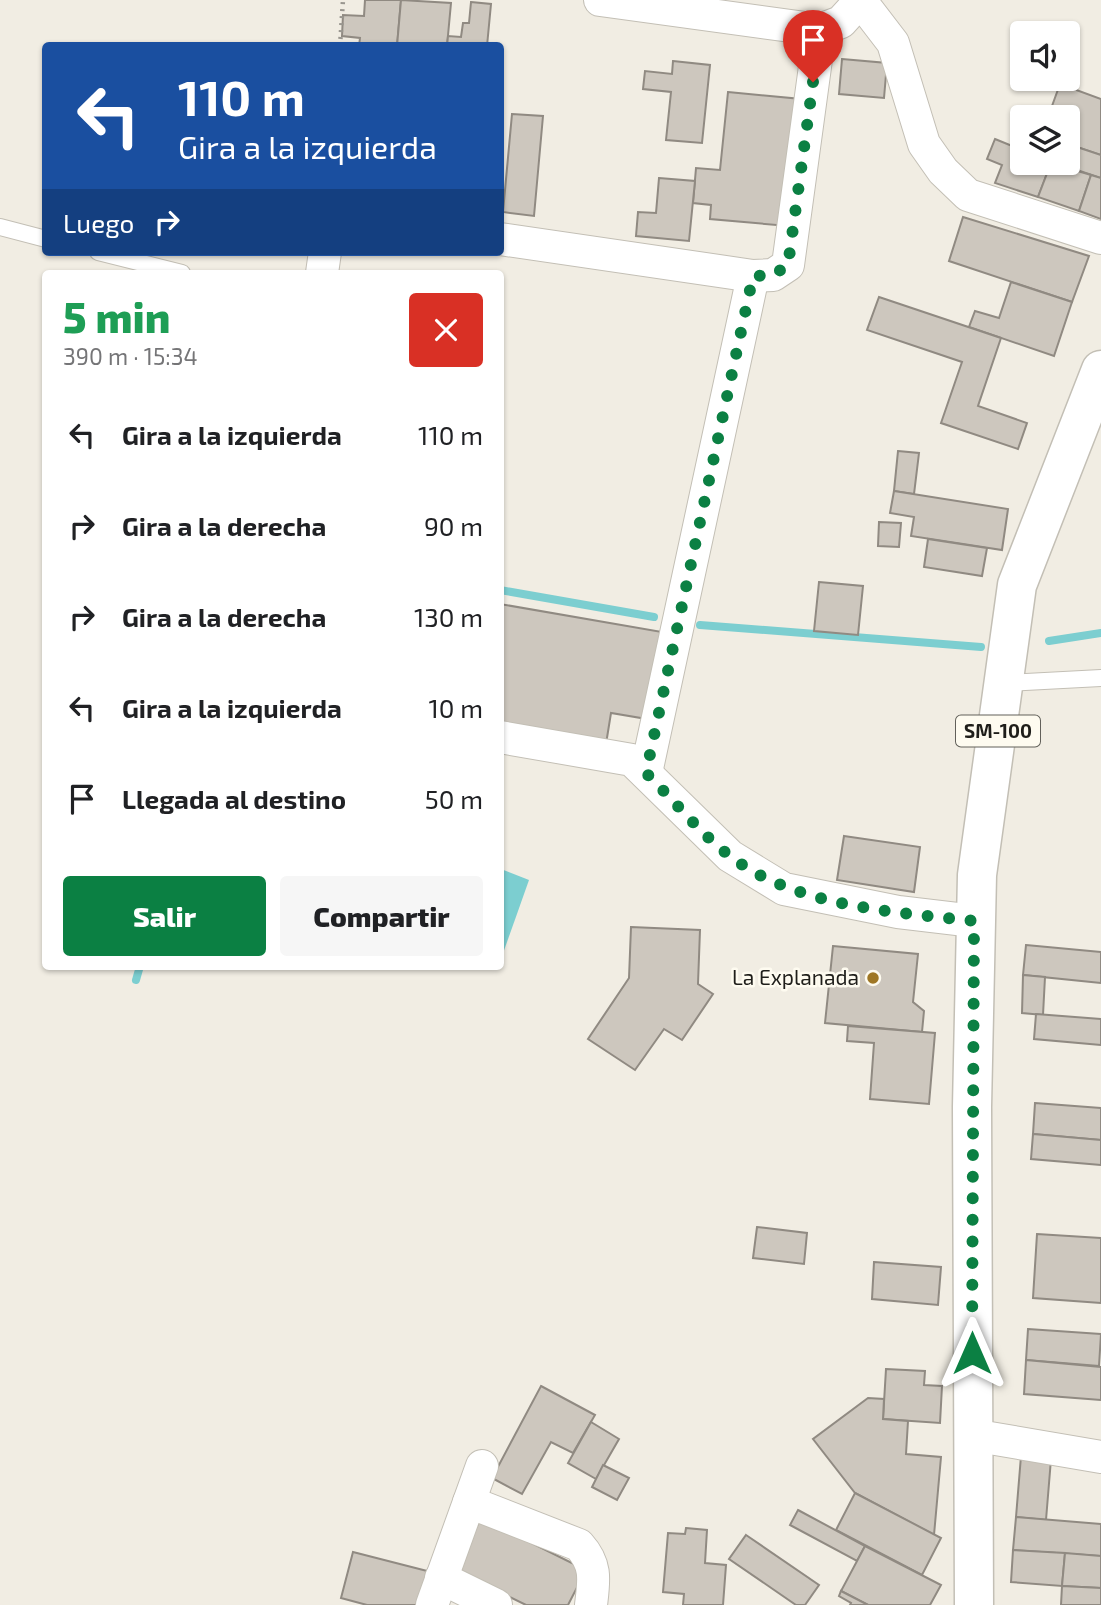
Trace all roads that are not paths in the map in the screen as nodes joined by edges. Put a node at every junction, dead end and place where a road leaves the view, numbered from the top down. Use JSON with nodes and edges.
{"nodes":[{"id":1,"x":600,"y":0,"type":"edge"},
{"id":2,"x":860,"y":1,"type":"edge"},
{"id":3,"x":820,"y":30,"type":"junction"},
{"id":4,"x":0,"y":228,"type":"edge"},
{"id":5,"x":42,"y":238,"type":"edge"},
{"id":6,"x":1101,"y":238,"type":"edge"},
{"id":7,"x":504,"y":240,"type":"edge"},
{"id":8,"x":114,"y":256,"type":"edge"},
{"id":9,"x":170,"y":270,"type":"edge"},
{"id":10,"x":753,"y":276,"type":"junction"},
{"id":11,"x":1101,"y":370,"type":"edge"},
{"id":12,"x":1101,"y":678,"type":"edge"},
{"id":13,"x":1005,"y":683,"type":"junction"},
{"id":14,"x":504,"y":738,"type":"edge"},
{"id":15,"x":646,"y":773,"type":"junction"},
{"id":16,"x":974,"y":921,"type":"junction"},
{"id":17,"x":972,"y":1435,"type":"junction"},
{"id":18,"x":1101,"y":1457,"type":"edge"},
{"id":19,"x":482,"y":1466,"type":"dead end"},
{"id":20,"x":469,"y":1502,"type":"junction"},
{"id":21,"x":437,"y":1591,"type":"edge"},
{"id":22,"x":496,"y":1605,"type":"edge"},
{"id":23,"x":591,"y":1605,"type":"edge"},
{"id":24,"x":974,"y":1605,"type":"edge"}],
"edges":[{"from":1,"to":3,"type":"street"},
{"from":2,"to":3,"type":"street"},
{"from":2,"to":6,"type":"street"},
{"from":3,"to":10,"type":"street"},
{"from":4,"to":5,"type":"lane"},
{"from":7,"to":10,"type":"street"},
{"from":8,"to":9,"type":"lane"},
{"from":10,"to":15,"type":"street"},
{"from":11,"to":13,"type":"main road","number":"SM-100"},
{"from":12,"to":13,"type":"lane"},
{"from":13,"to":16,"type":"main road","number":"SM-100"},
{"from":14,"to":15,"type":"street"},
{"from":15,"to":16,"type":"street"},
{"from":16,"to":17,"type":"main road","number":"SM-100"},
{"from":17,"to":18,"type":"street"},
{"from":17,"to":24,"type":"main road","number":"SM-100"},
{"from":19,"to":20,"type":"street"},
{"from":20,"to":21,"type":"street"},
{"from":20,"to":23,"type":"street"},
{"from":21,"to":22,"type":"street"}]}
